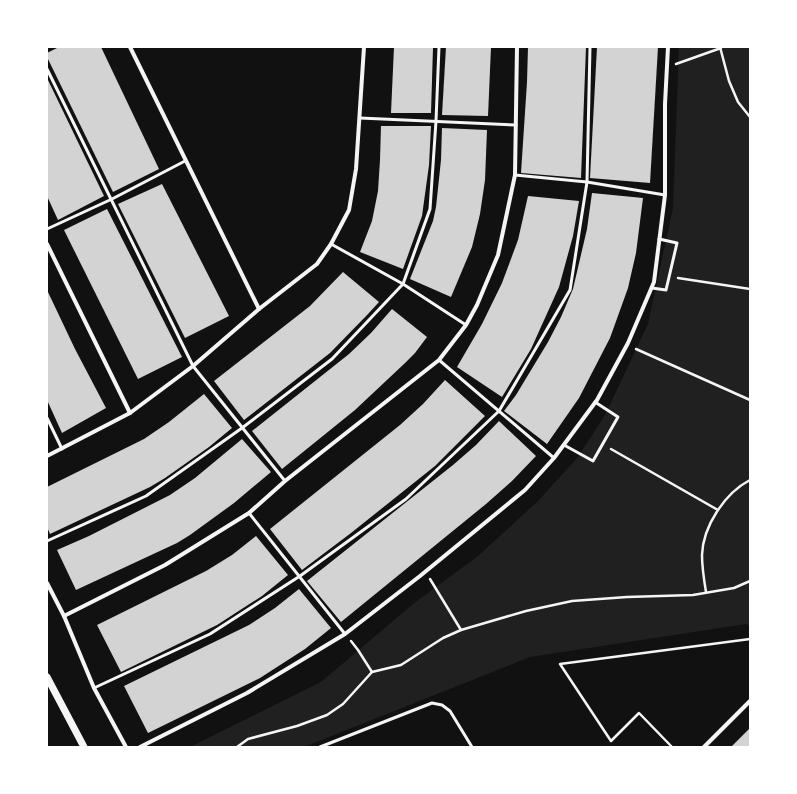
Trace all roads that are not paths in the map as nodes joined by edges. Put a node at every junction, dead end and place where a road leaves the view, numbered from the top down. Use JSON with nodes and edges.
{"nodes":[{"id":1,"x":130,"y":47,"type":"edge"},
{"id":2,"x":364,"y":47,"type":"edge"},
{"id":3,"x":439,"y":47,"type":"edge"},
{"id":4,"x":517,"y":47,"type":"edge"},
{"id":5,"x":590,"y":47,"type":"edge"},
{"id":6,"x":668,"y":47,"type":"edge"},
{"id":7,"x":47,"y":69,"type":"edge"},
{"id":8,"x":360,"y":118,"type":"junction"},
{"id":9,"x":436,"y":121,"type":"junction"},
{"id":10,"x":516,"y":125,"type":"junction"},
{"id":11,"x":185,"y":161,"type":"junction"},
{"id":12,"x":515,"y":175,"type":"junction"},
{"id":13,"x":587,"y":182,"type":"junction"},
{"id":14,"x":665,"y":195,"type":"junction"},
{"id":15,"x":112,"y":199,"type":"junction"},
{"id":16,"x":47,"y":229,"type":"edge"},
{"id":17,"x":659,"y":239,"type":"junction"},
{"id":18,"x":47,"y":244,"type":"edge"},
{"id":19,"x":331,"y":244,"type":"junction"},
{"id":20,"x":403,"y":284,"type":"junction"},
{"id":21,"x":652,"y":288,"type":"junction"},
{"id":22,"x":260,"y":309,"type":"junction"},
{"id":23,"x":466,"y":325,"type":"junction"},
{"id":24,"x":439,"y":360,"type":"junction"},
{"id":25,"x":193,"y":366,"type":"junction"},
{"id":26,"x":595,"y":402,"type":"junction"},
{"id":27,"x":499,"y":411,"type":"junction"},
{"id":28,"x":130,"y":413,"type":"junction"},
{"id":29,"x":47,"y":418,"type":"edge"},
{"id":30,"x":242,"y":428,"type":"junction"},
{"id":31,"x":564,"y":445,"type":"junction"},
{"id":32,"x":62,"y":449,"type":"junction"},
{"id":33,"x":47,"y":456,"type":"edge"},
{"id":34,"x":554,"y":458,"type":"junction"},
{"id":35,"x":285,"y":481,"type":"junction"},
{"id":36,"x":249,"y":513,"type":"junction"},
{"id":37,"x":47,"y":541,"type":"edge"},
{"id":38,"x":300,"y":576,"type":"junction"},
{"id":39,"x":47,"y":584,"type":"edge"},
{"id":40,"x":64,"y":616,"type":"junction"},
{"id":41,"x":345,"y":634,"type":"junction"},
{"id":42,"x":47,"y":678,"type":"edge"},
{"id":43,"x":94,"y":688,"type":"junction"},
{"id":44,"x":750,"y":702,"type":"edge"},
{"id":45,"x":84,"y":747,"type":"edge"},
{"id":46,"x":126,"y":747,"type":"edge"},
{"id":47,"x":140,"y":747,"type":"edge"},
{"id":48,"x":320,"y":747,"type":"edge"},
{"id":49,"x":472,"y":747,"type":"edge"},
{"id":50,"x":704,"y":747,"type":"edge"}],
"edges":[{"from":1,"to":11,"type":"street"},
{"from":2,"to":8,"type":"street"},
{"from":3,"to":9,"type":"lane"},
{"from":4,"to":10,"type":"street"},
{"from":5,"to":13,"type":"lane"},
{"from":6,"to":14,"type":"street"},
{"from":7,"to":15,"type":"lane"},
{"from":8,"to":9,"type":"lane"},
{"from":8,"to":19,"type":"street"},
{"from":9,"to":10,"type":"lane"},
{"from":9,"to":20,"type":"lane"},
{"from":10,"to":12,"type":"street"},
{"from":11,"to":15,"type":"lane"},
{"from":11,"to":22,"type":"street"},
{"from":12,"to":13,"type":"lane"},
{"from":12,"to":23,"type":"street"},
{"from":13,"to":14,"type":"lane"},
{"from":13,"to":27,"type":"lane"},
{"from":14,"to":17,"type":"street"},
{"from":15,"to":16,"type":"lane"},
{"from":15,"to":25,"type":"lane"},
{"from":17,"to":21,"type":"street"},
{"from":17,"to":21,"type":"lane"},
{"from":18,"to":28,"type":"street"},
{"from":19,"to":20,"type":"lane"},
{"from":19,"to":22,"type":"street"},
{"from":20,"to":23,"type":"lane"},
{"from":20,"to":30,"type":"lane"},
{"from":21,"to":26,"type":"street"},
{"from":22,"to":25,"type":"street"},
{"from":23,"to":24,"type":"street"},
{"from":24,"to":27,"type":"lane"},
{"from":24,"to":35,"type":"street"},
{"from":25,"to":28,"type":"street"},
{"from":25,"to":30,"type":"lane"},
{"from":26,"to":31,"type":"street"},
{"from":26,"to":31,"type":"lane"},
{"from":27,"to":34,"type":"lane"},
{"from":27,"to":38,"type":"lane"},
{"from":28,"to":32,"type":"street"},
{"from":29,"to":32,"type":"lane"},
{"from":30,"to":35,"type":"lane"},
{"from":30,"to":37,"type":"lane"},
{"from":31,"to":34,"type":"street"},
{"from":32,"to":33,"type":"street"},
{"from":34,"to":41,"type":"street"},
{"from":35,"to":36,"type":"street"},
{"from":36,"to":38,"type":"lane"},
{"from":36,"to":40,"type":"street"},
{"from":38,"to":41,"type":"lane"},
{"from":38,"to":43,"type":"lane"},
{"from":39,"to":40,"type":"street"},
{"from":40,"to":43,"type":"street"},
{"from":41,"to":47,"type":"street"},
{"from":42,"to":45,"type":"street"},
{"from":43,"to":46,"type":"street"},
{"from":44,"to":50,"type":"street"},
{"from":48,"to":49,"type":"lane"}]}
